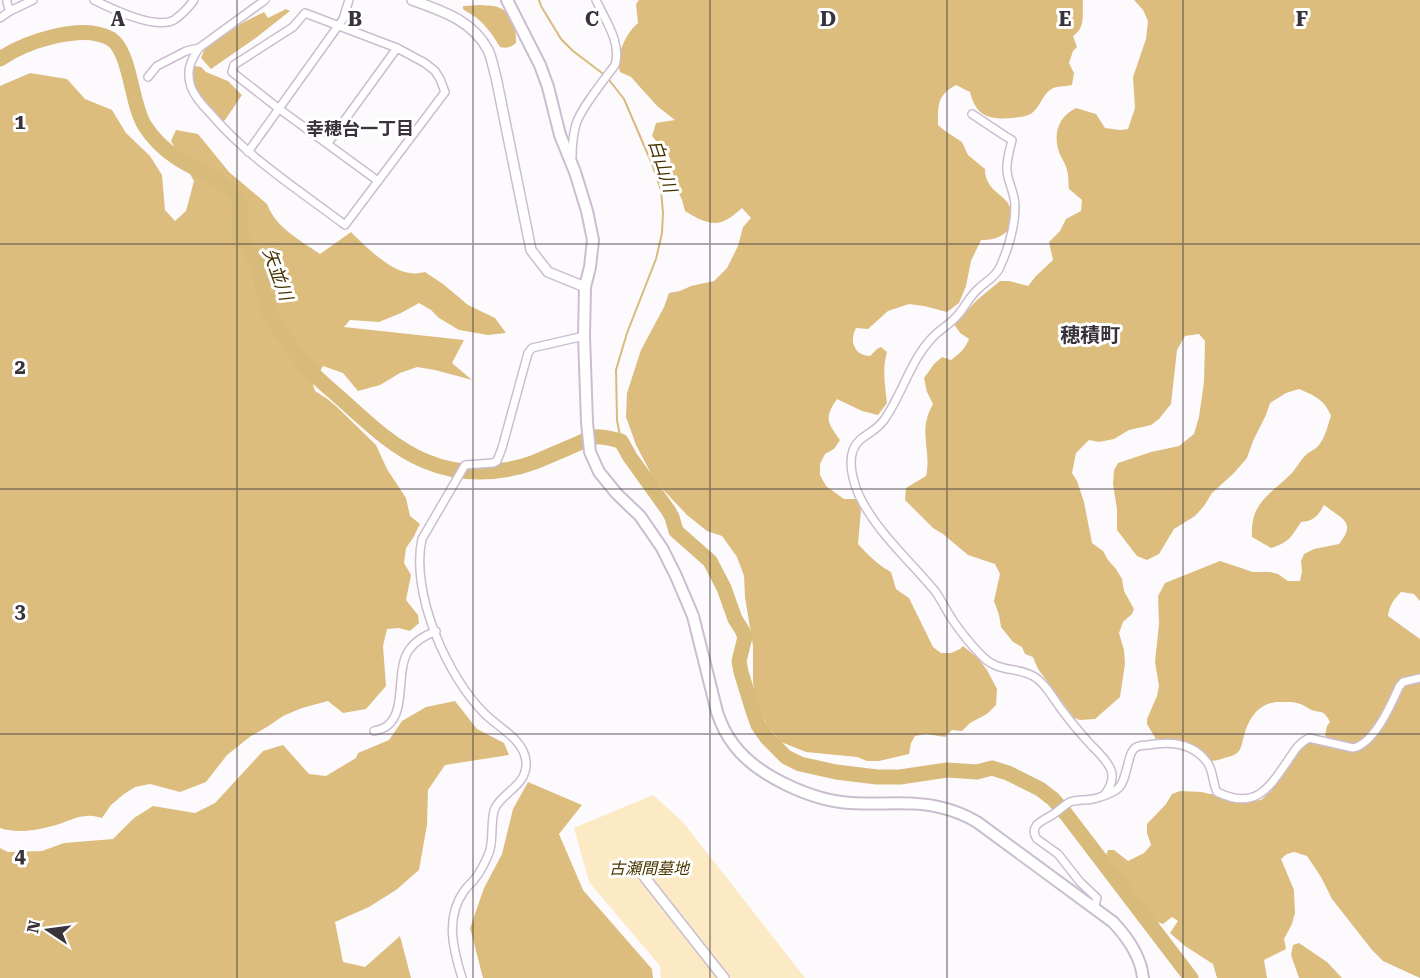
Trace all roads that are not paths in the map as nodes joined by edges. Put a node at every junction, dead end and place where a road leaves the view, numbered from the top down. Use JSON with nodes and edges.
{"nodes":[{"id":1,"x":7,"y":0,"type":"edge"},
{"id":2,"x":33,"y":0,"type":"edge"},
{"id":3,"x":94,"y":0,"type":"edge"},
{"id":4,"x":194,"y":0,"type":"edge"},
{"id":5,"x":265,"y":0,"type":"edge"},
{"id":6,"x":349,"y":0,"type":"edge"},
{"id":7,"x":412,"y":0,"type":"edge"},
{"id":8,"x":507,"y":0,"type":"edge"},
{"id":9,"x":596,"y":0,"type":"edge"},
{"id":10,"x":10,"y":11,"type":"junction"},
{"id":11,"x":0,"y":18,"type":"edge"},
{"id":12,"x":341,"y":22,"type":"junction"},
{"id":13,"x":199,"y":48,"type":"junction"},
{"id":14,"x":397,"y":48,"type":"junction"},
{"id":15,"x":148,"y":77,"type":"dead end"},
{"id":16,"x":278,"y":108,"type":"junction"},
{"id":17,"x":972,"y":114,"type":"dead end"},
{"id":18,"x":328,"y":143,"type":"junction"},
{"id":19,"x":248,"y":152,"type":"junction"},
{"id":20,"x":575,"y":172,"type":"junction"},
{"id":21,"x":378,"y":181,"type":"junction"},
{"id":22,"x":585,"y":287,"type":"junction"},
{"id":23,"x":584,"y":336,"type":"junction"},
{"id":24,"x":436,"y":631,"type":"junction"},
{"id":25,"x":1420,"y":678,"type":"edge"},
{"id":26,"x":374,"y":731,"type":"dead end"},
{"id":27,"x":1104,"y":795,"type":"junction"},
{"id":28,"x":635,"y":864,"type":"dead end"},
{"id":29,"x":1094,"y":908,"type":"junction"},
{"id":30,"x":462,"y":978,"type":"edge"},
{"id":31,"x":724,"y":978,"type":"edge"},
{"id":32,"x":1143,"y":978,"type":"edge"}],
"edges":[{"from":1,"to":10,"type":"street"},
{"from":2,"to":10,"type":"street"},
{"from":3,"to":4,"type":"street"},
{"from":5,"to":13,"type":"street"},
{"from":6,"to":12,"type":"street"},
{"from":7,"to":22,"type":"street"},
{"from":8,"to":20,"type":"main road"},
{"from":9,"to":20,"type":"street"},
{"from":10,"to":11,"type":"street"},
{"from":12,"to":14,"type":"street"},
{"from":12,"to":16,"type":"street"},
{"from":12,"to":16,"type":"street"},
{"from":13,"to":15,"type":"street"},
{"from":13,"to":19,"type":"street"},
{"from":14,"to":18,"type":"street"},
{"from":14,"to":21,"type":"street"},
{"from":16,"to":18,"type":"street"},
{"from":16,"to":19,"type":"street"},
{"from":17,"to":27,"type":"street"},
{"from":18,"to":21,"type":"street"},
{"from":19,"to":21,"type":"street"},
{"from":20,"to":22,"type":"main road"},
{"from":22,"to":23,"type":"main road"},
{"from":23,"to":24,"type":"street"},
{"from":23,"to":29,"type":"main road"},
{"from":24,"to":26,"type":"street"},
{"from":24,"to":30,"type":"street"},
{"from":25,"to":27,"type":"street"},
{"from":27,"to":29,"type":"street"},
{"from":28,"to":31,"type":"street"},
{"from":29,"to":32,"type":"main road"}]}
